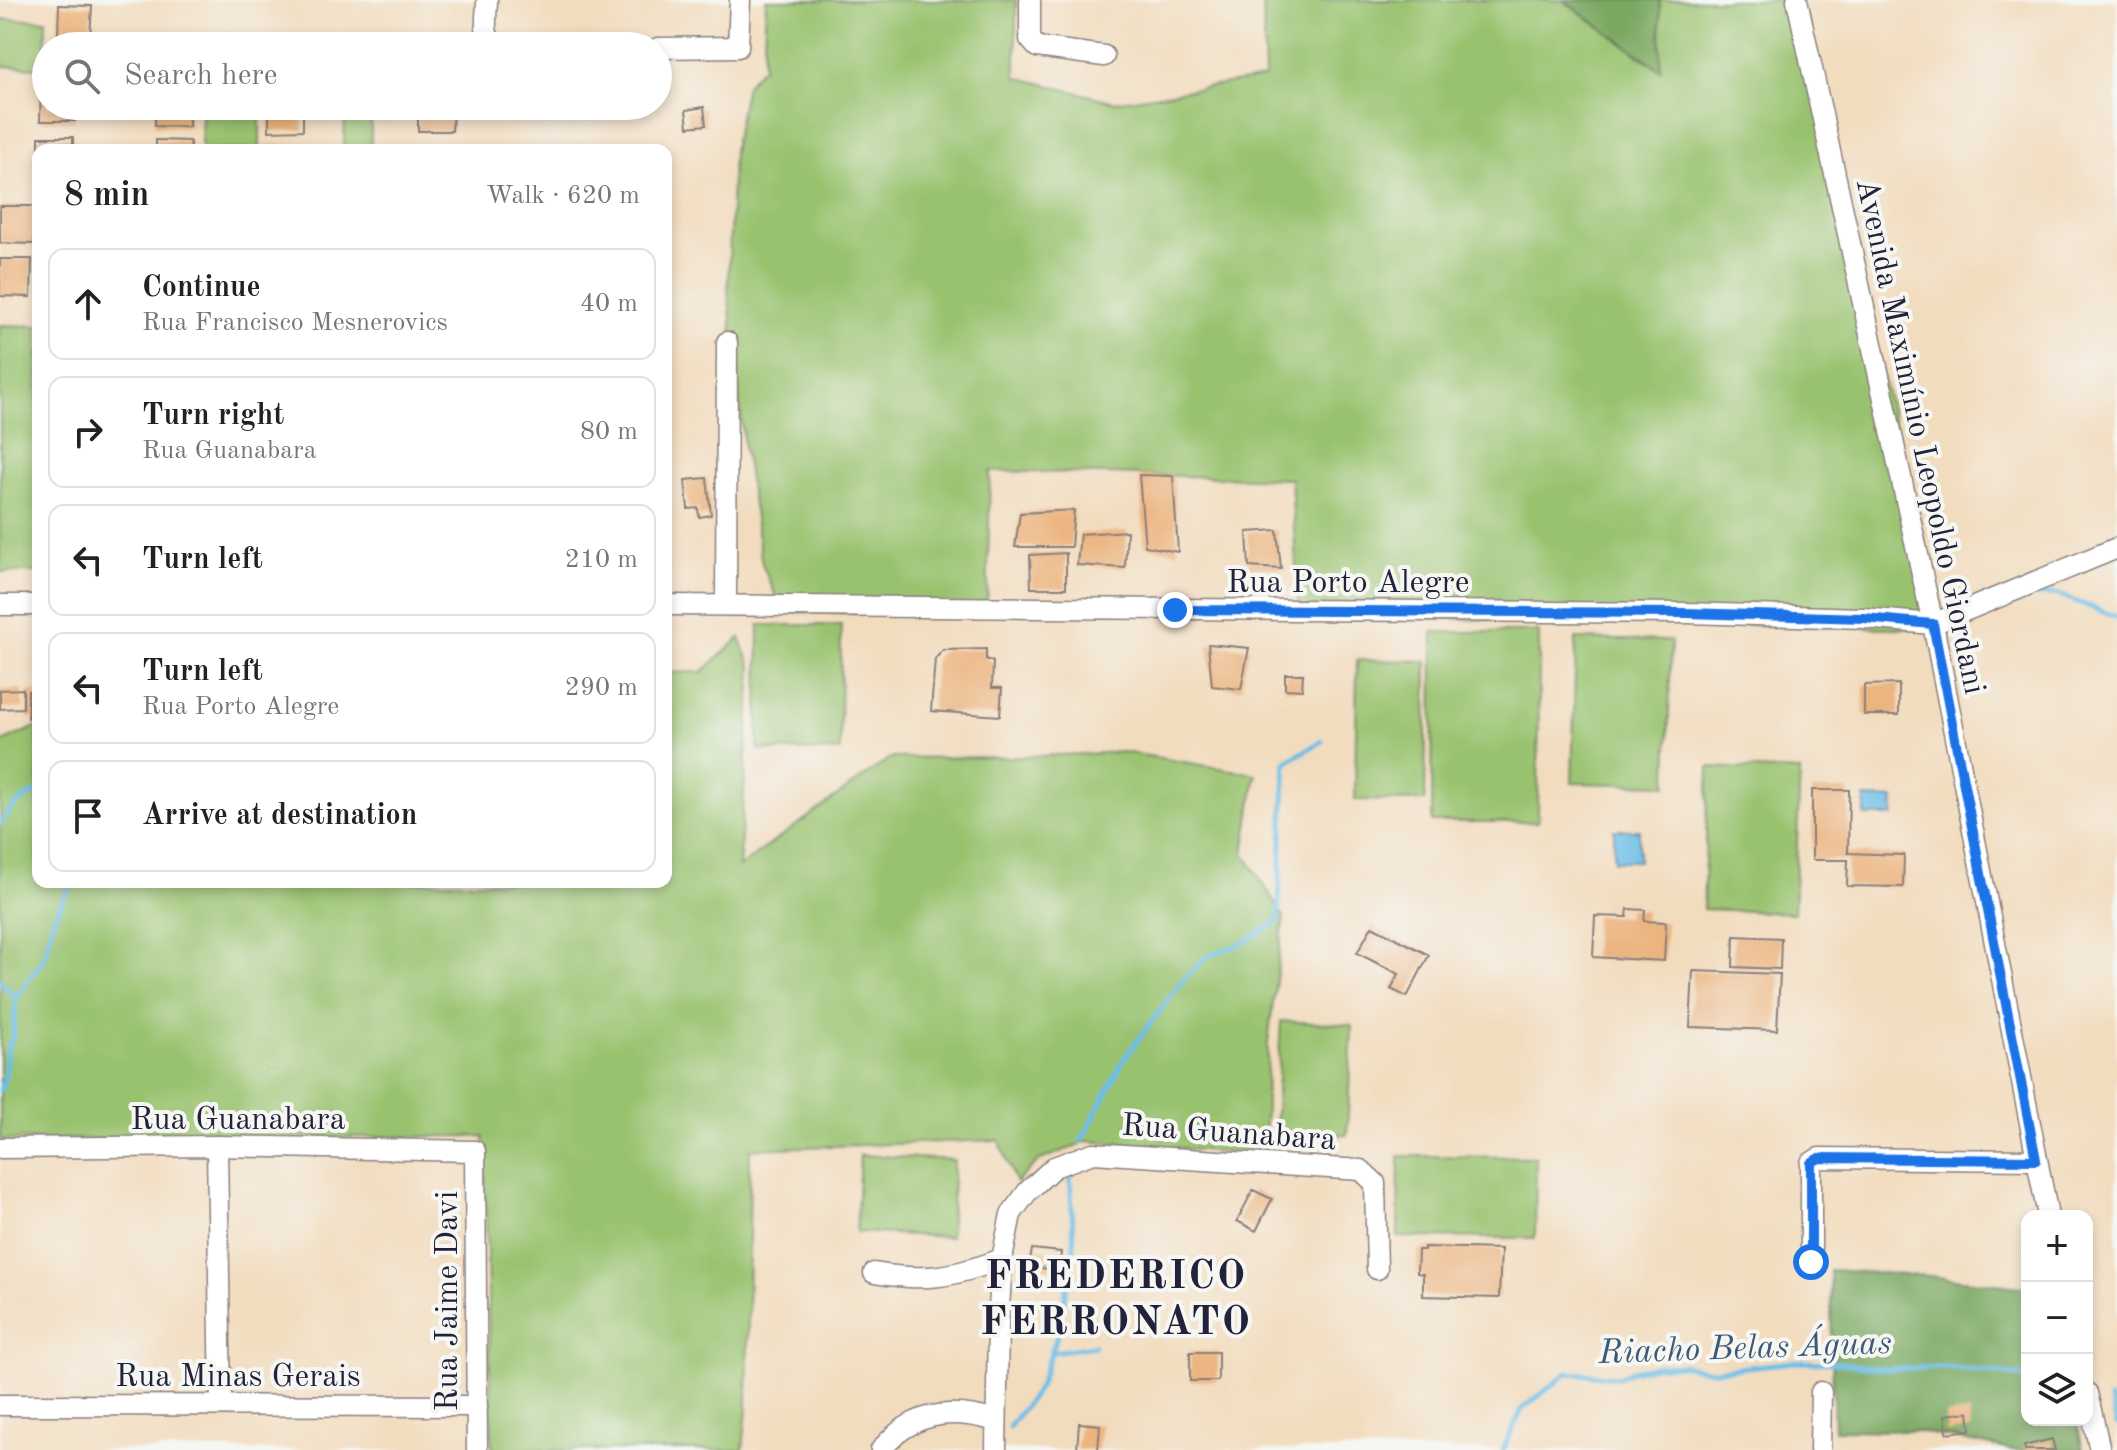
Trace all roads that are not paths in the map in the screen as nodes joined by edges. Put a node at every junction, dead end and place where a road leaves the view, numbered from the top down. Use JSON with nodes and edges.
{"nodes":[{"id":1,"x":487,"y":0,"type":"edge"},
{"id":2,"x":740,"y":0,"type":"edge"},
{"id":3,"x":1030,"y":0,"type":"edge"},
{"id":4,"x":1797,"y":0,"type":"edge"},
{"id":5,"x":486,"y":32,"type":"edge"},
{"id":6,"x":672,"y":48,"type":"edge"},
{"id":7,"x":1104,"y":56,"type":"dead end"},
{"id":8,"x":727,"y":342,"type":"dead end"},
{"id":9,"x":2117,"y":548,"type":"edge"},
{"id":10,"x":726,"y":604,"type":"junction"},
{"id":11,"x":0,"y":605,"type":"edge"},
{"id":12,"x":32,"y":605,"type":"edge"},
{"id":13,"x":672,"y":605,"type":"edge"},
{"id":14,"x":1933,"y":624,"type":"junction"},
{"id":15,"x":217,"y":1146,"type":"junction"},
{"id":16,"x":0,"y":1148,"type":"edge"},
{"id":17,"x":475,"y":1151,"type":"joint"},
{"id":18,"x":2036,"y":1160,"type":"junction"},
{"id":19,"x":2047,"y":1210,"type":"edge"},
{"id":20,"x":1002,"y":1259,"type":"junction"},
{"id":21,"x":1811,"y":1262,"type":"dead end"},
{"id":22,"x":1377,"y":1269,"type":"dead end"},
{"id":23,"x":874,"y":1273,"type":"dead end"},
{"id":24,"x":1821,"y":1392,"type":"dead end"},
{"id":25,"x":0,"y":1405,"type":"edge"},
{"id":26,"x":221,"y":1405,"type":"junction"},
{"id":27,"x":477,"y":1406,"type":"junction"},
{"id":28,"x":2093,"y":1419,"type":"edge"},
{"id":29,"x":995,"y":1421,"type":"junction"},
{"id":30,"x":477,"y":1450,"type":"edge"},
{"id":31,"x":881,"y":1450,"type":"edge"},
{"id":32,"x":996,"y":1450,"type":"edge"},
{"id":33,"x":1820,"y":1450,"type":"edge"},
{"id":34,"x":2100,"y":1450,"type":"edge"}],
"edges":[{"from":1,"to":5,"type":"street"},
{"from":2,"to":6,"type":"street"},
{"from":3,"to":7,"type":"street"},
{"from":4,"to":14,"type":"street","name":"Avenida Maximínio Leopoldo Giordani"},
{"from":8,"to":10,"type":"street"},
{"from":9,"to":14,"type":"street"},
{"from":10,"to":13,"type":"street","name":"Rua Porto Alegre"},
{"from":10,"to":14,"type":"street","name":"Rua Porto Alegre"},
{"from":11,"to":12,"type":"street"},
{"from":14,"to":18,"type":"street","name":"Avenida Maximínio Leopoldo Giordani"},
{"from":15,"to":16,"type":"street","name":"Rua Guanabara"},
{"from":15,"to":17,"type":"street","name":"Rua Guanabara"},
{"from":15,"to":26,"type":"street"},
{"from":17,"to":27,"type":"street","name":"Rua Jaime Davi"},
{"from":18,"to":19,"type":"street","name":"Avenida Maximínio Leopoldo Giordani"},
{"from":18,"to":21,"type":"street"},
{"from":20,"to":22,"type":"street","name":"Rua Guanabara"},
{"from":20,"to":23,"type":"street"},
{"from":20,"to":29,"type":"street"},
{"from":24,"to":33,"type":"street"},
{"from":25,"to":26,"type":"street","name":"Rua Minas Gerais"},
{"from":26,"to":27,"type":"street","name":"Rua Minas Gerais"},
{"from":27,"to":30,"type":"street","name":"Rua Jaime Davi"},
{"from":28,"to":34,"type":"street"},
{"from":29,"to":31,"type":"street"},
{"from":29,"to":32,"type":"street"}]}
